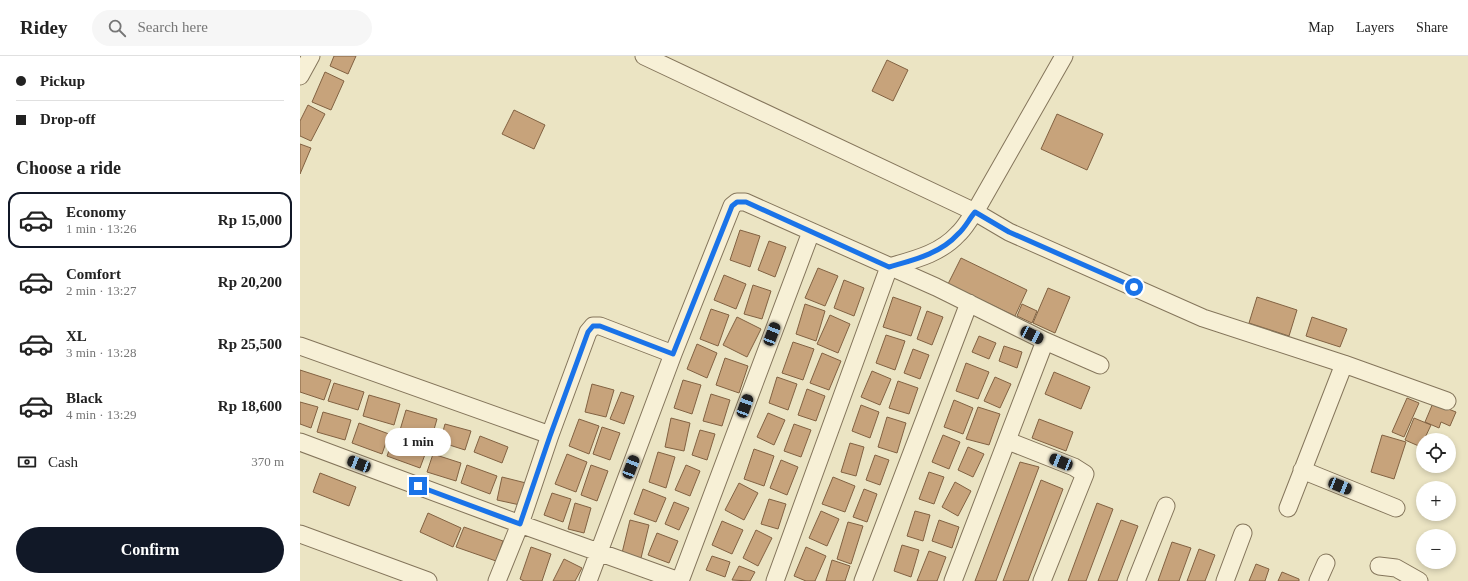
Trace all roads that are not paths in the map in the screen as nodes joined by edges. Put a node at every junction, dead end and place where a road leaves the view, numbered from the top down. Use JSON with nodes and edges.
{"nodes":[{"id":1,"x":311,"y":56,"type":"edge"},
{"id":2,"x":644,"y":56,"type":"edge"},
{"id":3,"x":1064,"y":56,"type":"edge"},
{"id":4,"x":300,"y":76,"type":"edge"},
{"id":5,"x":975,"y":212,"type":"junction"},
{"id":6,"x":811,"y":232,"type":"junction"},
{"id":7,"x":889,"y":267,"type":"junction"},
{"id":8,"x":969,"y":303,"type":"junction"},
{"id":9,"x":1045,"y":341,"type":"junction"},
{"id":10,"x":300,"y":346,"type":"edge"},
{"id":11,"x":673,"y":354,"type":"junction"},
{"id":12,"x":1344,"y":364,"type":"junction"},
{"id":13,"x":1100,"y":365,"type":"dead end"},
{"id":14,"x":1447,"y":401,"type":"dead end"},
{"id":15,"x":550,"y":436,"type":"junction"},
{"id":16,"x":1008,"y":441,"type":"junction"},
{"id":17,"x":300,"y":442,"type":"edge"},
{"id":18,"x":1302,"y":470,"type":"junction"},
{"id":19,"x":1166,"y":506,"type":"dead end"},
{"id":20,"x":1288,"y":508,"type":"dead end"},
{"id":21,"x":1396,"y":508,"type":"dead end"},
{"id":22,"x":520,"y":524,"type":"junction"},
{"id":23,"x":1242,"y":533,"type":"dead end"},
{"id":24,"x":300,"y":534,"type":"edge"},
{"id":25,"x":599,"y":552,"type":"junction"},
{"id":26,"x":1326,"y":563,"type":"dead end"},
{"id":27,"x":1379,"y":566,"type":"dead end"},
{"id":28,"x":428,"y":581,"type":"edge"},
{"id":29,"x":497,"y":581,"type":"edge"},
{"id":30,"x":588,"y":581,"type":"edge"},
{"id":31,"x":679,"y":581,"type":"edge"},
{"id":32,"x":775,"y":581,"type":"edge"},
{"id":33,"x":863,"y":581,"type":"edge"},
{"id":34,"x":953,"y":581,"type":"edge"},
{"id":35,"x":1042,"y":581,"type":"edge"},
{"id":36,"x":1136,"y":581,"type":"edge"},
{"id":37,"x":1225,"y":581,"type":"edge"},
{"id":38,"x":1318,"y":581,"type":"edge"},
{"id":39,"x":1419,"y":581,"type":"edge"}],
"edges":[{"from":1,"to":4,"type":"street"},
{"from":2,"to":5,"type":"street"},
{"from":3,"to":5,"type":"street"},
{"from":5,"to":7,"type":"street"},
{"from":5,"to":12,"type":"street"},
{"from":6,"to":7,"type":"street"},
{"from":6,"to":11,"type":"street"},
{"from":6,"to":31,"type":"street"},
{"from":7,"to":8,"type":"street"},
{"from":7,"to":32,"type":"street"},
{"from":8,"to":9,"type":"street"},
{"from":8,"to":33,"type":"street"},
{"from":9,"to":13,"type":"street"},
{"from":9,"to":16,"type":"street"},
{"from":10,"to":15,"type":"street"},
{"from":11,"to":15,"type":"street"},
{"from":11,"to":25,"type":"street"},
{"from":12,"to":14,"type":"street"},
{"from":12,"to":18,"type":"street"},
{"from":15,"to":22,"type":"street"},
{"from":16,"to":34,"type":"street"},
{"from":16,"to":35,"type":"street"},
{"from":17,"to":22,"type":"street"},
{"from":18,"to":20,"type":"street"},
{"from":18,"to":21,"type":"street"},
{"from":19,"to":36,"type":"street"},
{"from":22,"to":25,"type":"street"},
{"from":22,"to":29,"type":"street"},
{"from":23,"to":37,"type":"street"},
{"from":24,"to":28,"type":"street"},
{"from":25,"to":30,"type":"street"},
{"from":25,"to":31,"type":"street"},
{"from":26,"to":38,"type":"street"},
{"from":27,"to":39,"type":"street"}]}
